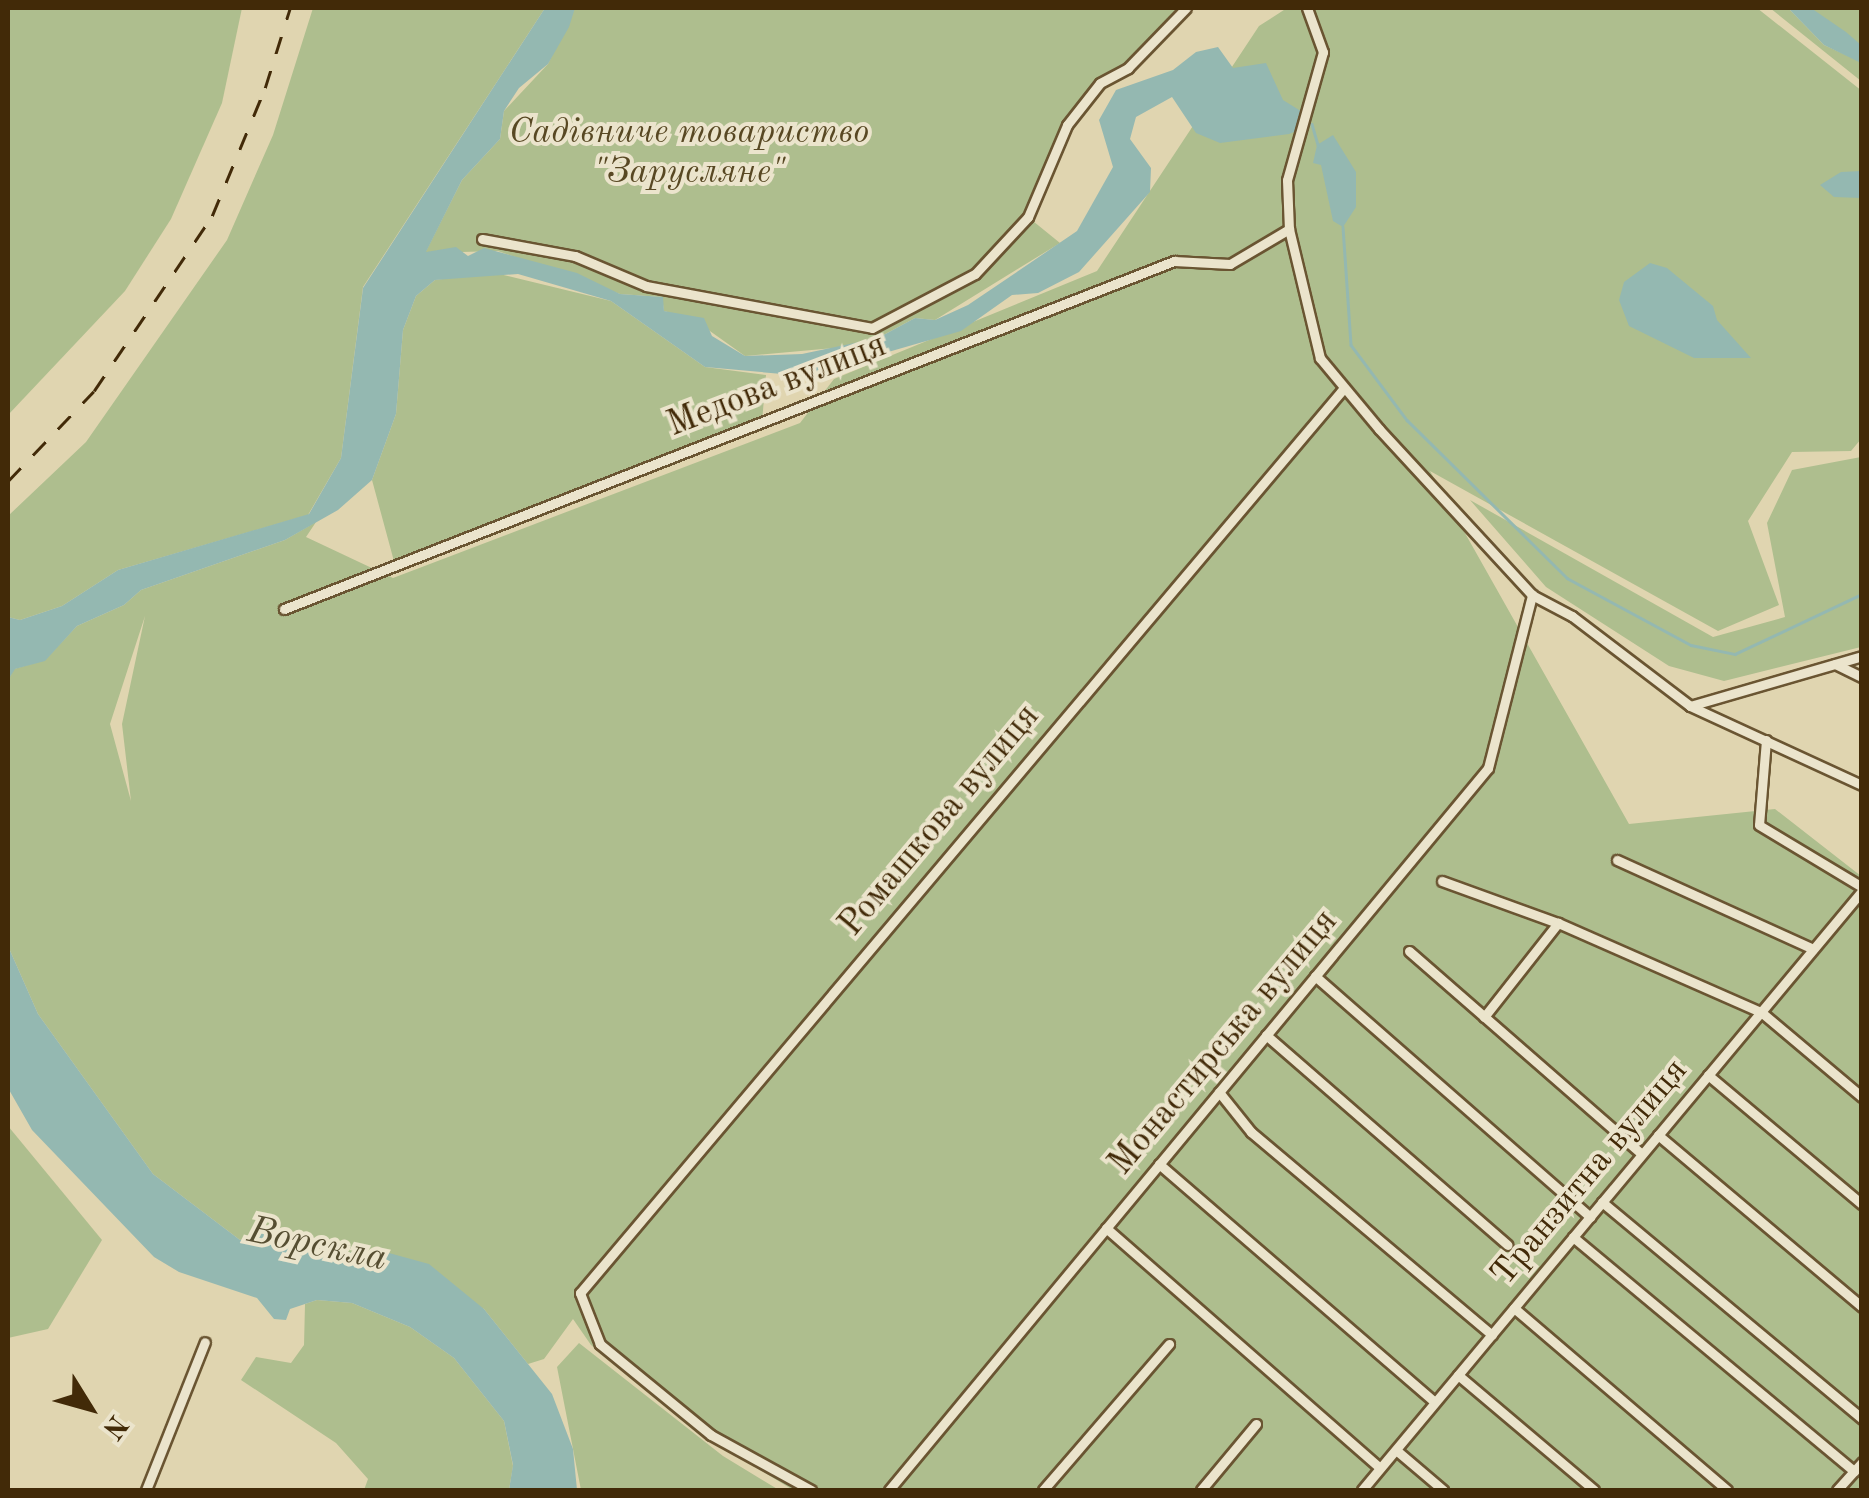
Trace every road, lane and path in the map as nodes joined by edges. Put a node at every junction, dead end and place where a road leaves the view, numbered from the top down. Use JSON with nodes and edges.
{"nodes":[{"id":1,"x":1186,"y":8,"type":"edge"},
{"id":2,"x":1307,"y":8,"type":"edge"},
{"id":3,"x":1289,"y":229,"type":"junction"},
{"id":4,"x":482,"y":238,"type":"dead end"},
{"id":5,"x":1344,"y":388,"type":"junction"},
{"id":6,"x":1532,"y":594,"type":"junction"},
{"id":7,"x":284,"y":608,"type":"dead end"},
{"id":8,"x":1862,"y":656,"type":"edge"},
{"id":9,"x":1835,"y":664,"type":"junction"},
{"id":10,"x":1862,"y":677,"type":"edge"},
{"id":11,"x":1690,"y":706,"type":"junction"},
{"id":12,"x":1766,"y":740,"type":"junction"},
{"id":13,"x":1862,"y":785,"type":"edge"},
{"id":14,"x":1617,"y":860,"type":"dead end"},
{"id":15,"x":1442,"y":881,"type":"dead end"},
{"id":16,"x":1862,"y":889,"type":"edge"},
{"id":17,"x":1558,"y":923,"type":"junction"},
{"id":18,"x":1813,"y":949,"type":"junction"},
{"id":19,"x":1409,"y":951,"type":"dead end"},
{"id":20,"x":1315,"y":976,"type":"junction"},
{"id":21,"x":1761,"y":1012,"type":"junction"},
{"id":22,"x":1484,"y":1016,"type":"junction"},
{"id":23,"x":1266,"y":1035,"type":"junction"},
{"id":24,"x":1708,"y":1075,"type":"junction"},
{"id":25,"x":1218,"y":1092,"type":"junction"},
{"id":26,"x":1862,"y":1097,"type":"edge"},
{"id":27,"x":1658,"y":1135,"type":"junction"},
{"id":28,"x":1642,"y":1154,"type":"junction"},
{"id":29,"x":1159,"y":1164,"type":"junction"},
{"id":30,"x":1602,"y":1202,"type":"junction"},
{"id":31,"x":1862,"y":1204,"type":"edge"},
{"id":32,"x":1590,"y":1217,"type":"junction"},
{"id":33,"x":1106,"y":1228,"type":"junction"},
{"id":34,"x":1573,"y":1237,"type":"junction"},
{"id":35,"x":1508,"y":1245,"type":"dead end"},
{"id":36,"x":1862,"y":1307,"type":"edge"},
{"id":37,"x":1514,"y":1308,"type":"junction"},
{"id":38,"x":1492,"y":1334,"type":"junction"},
{"id":39,"x":204,"y":1342,"type":"dead end"},
{"id":40,"x":1169,"y":1344,"type":"dead end"},
{"id":41,"x":1458,"y":1375,"type":"junction"},
{"id":42,"x":1435,"y":1402,"type":"junction"},
{"id":43,"x":1862,"y":1419,"type":"edge"},
{"id":44,"x":1256,"y":1424,"type":"dead end"},
{"id":45,"x":1396,"y":1450,"type":"junction"},
{"id":46,"x":1862,"y":1462,"type":"edge"},
{"id":47,"x":1380,"y":1468,"type":"junction"},
{"id":48,"x":1854,"y":1471,"type":"junction"},
{"id":49,"x":1846,"y":1480,"type":"junction"},
{"id":50,"x":146,"y":1490,"type":"edge"},
{"id":51,"x":811,"y":1490,"type":"edge"},
{"id":52,"x":889,"y":1490,"type":"edge"},
{"id":53,"x":1043,"y":1490,"type":"edge"},
{"id":54,"x":1200,"y":1490,"type":"edge"},
{"id":55,"x":1362,"y":1490,"type":"edge"},
{"id":56,"x":1442,"y":1490,"type":"edge"},
{"id":57,"x":1594,"y":1490,"type":"edge"},
{"id":58,"x":1727,"y":1490,"type":"edge"},
{"id":59,"x":1838,"y":1490,"type":"edge"},
{"id":60,"x":1858,"y":1490,"type":"edge"}],
"edges":[{"from":1,"to":4,"type":"street"},
{"from":2,"to":3,"type":"street"},
{"from":3,"to":5,"type":"street"},
{"from":3,"to":7,"type":"street","name":"Медова вулиця"},
{"from":5,"to":6,"type":"street"},
{"from":5,"to":51,"type":"street","name":"Ромашкова вулиця"},
{"from":6,"to":11,"type":"street"},
{"from":6,"to":20,"type":"street","name":"Монастирська вулиця"},
{"from":8,"to":9,"type":"street"},
{"from":9,"to":10,"type":"street"},
{"from":9,"to":11,"type":"street"},
{"from":11,"to":12,"type":"street"},
{"from":12,"to":13,"type":"street"},
{"from":12,"to":16,"type":"street"},
{"from":14,"to":18,"type":"street"},
{"from":15,"to":17,"type":"street"},
{"from":16,"to":18,"type":"street","name":"Транзитна вулиця"},
{"from":17,"to":21,"type":"street"},
{"from":17,"to":22,"type":"street"},
{"from":18,"to":21,"type":"street","name":"Транзитна вулиця"},
{"from":19,"to":22,"type":"street"},
{"from":20,"to":23,"type":"street","name":"Монастирська вулиця"},
{"from":20,"to":32,"type":"street"},
{"from":21,"to":24,"type":"street","name":"Транзитна вулиця"},
{"from":21,"to":26,"type":"street"},
{"from":22,"to":28,"type":"street"},
{"from":23,"to":25,"type":"street","name":"Монастирська вулиця"},
{"from":23,"to":35,"type":"street"},
{"from":24,"to":27,"type":"street","name":"Транзитна вулиця"},
{"from":24,"to":31,"type":"street"},
{"from":25,"to":29,"type":"street","name":"Монастирська вулиця"},
{"from":25,"to":38,"type":"street"},
{"from":27,"to":28,"type":"street","name":"Транзитна вулиця"},
{"from":27,"to":36,"type":"street"},
{"from":28,"to":30,"type":"street","name":"Транзитна вулиця"},
{"from":29,"to":33,"type":"street","name":"Монастирська вулиця"},
{"from":29,"to":42,"type":"street"},
{"from":30,"to":32,"type":"street","name":"Транзитна вулиця"},
{"from":30,"to":43,"type":"street"},
{"from":32,"to":34,"type":"street","name":"Транзитна вулиця"},
{"from":33,"to":47,"type":"street"},
{"from":33,"to":52,"type":"street","name":"Монастирська вулиця"},
{"from":34,"to":37,"type":"street","name":"Транзитна вулиця"},
{"from":34,"to":48,"type":"street"},
{"from":37,"to":38,"type":"street","name":"Транзитна вулиця"},
{"from":37,"to":58,"type":"street"},
{"from":38,"to":41,"type":"street","name":"Транзитна вулиця"},
{"from":39,"to":50,"type":"street"},
{"from":40,"to":53,"type":"street"},
{"from":41,"to":42,"type":"street","name":"Транзитна вулиця"},
{"from":41,"to":57,"type":"street"},
{"from":42,"to":45,"type":"street","name":"Транзитна вулиця"},
{"from":44,"to":54,"type":"street"},
{"from":45,"to":47,"type":"street","name":"Транзитна вулиця"},
{"from":45,"to":56,"type":"street"},
{"from":46,"to":48,"type":"street"},
{"from":47,"to":55,"type":"street","name":"Транзитна вулиця"},
{"from":48,"to":49,"type":"street"},
{"from":49,"to":59,"type":"street"},
{"from":49,"to":60,"type":"street"}]}
